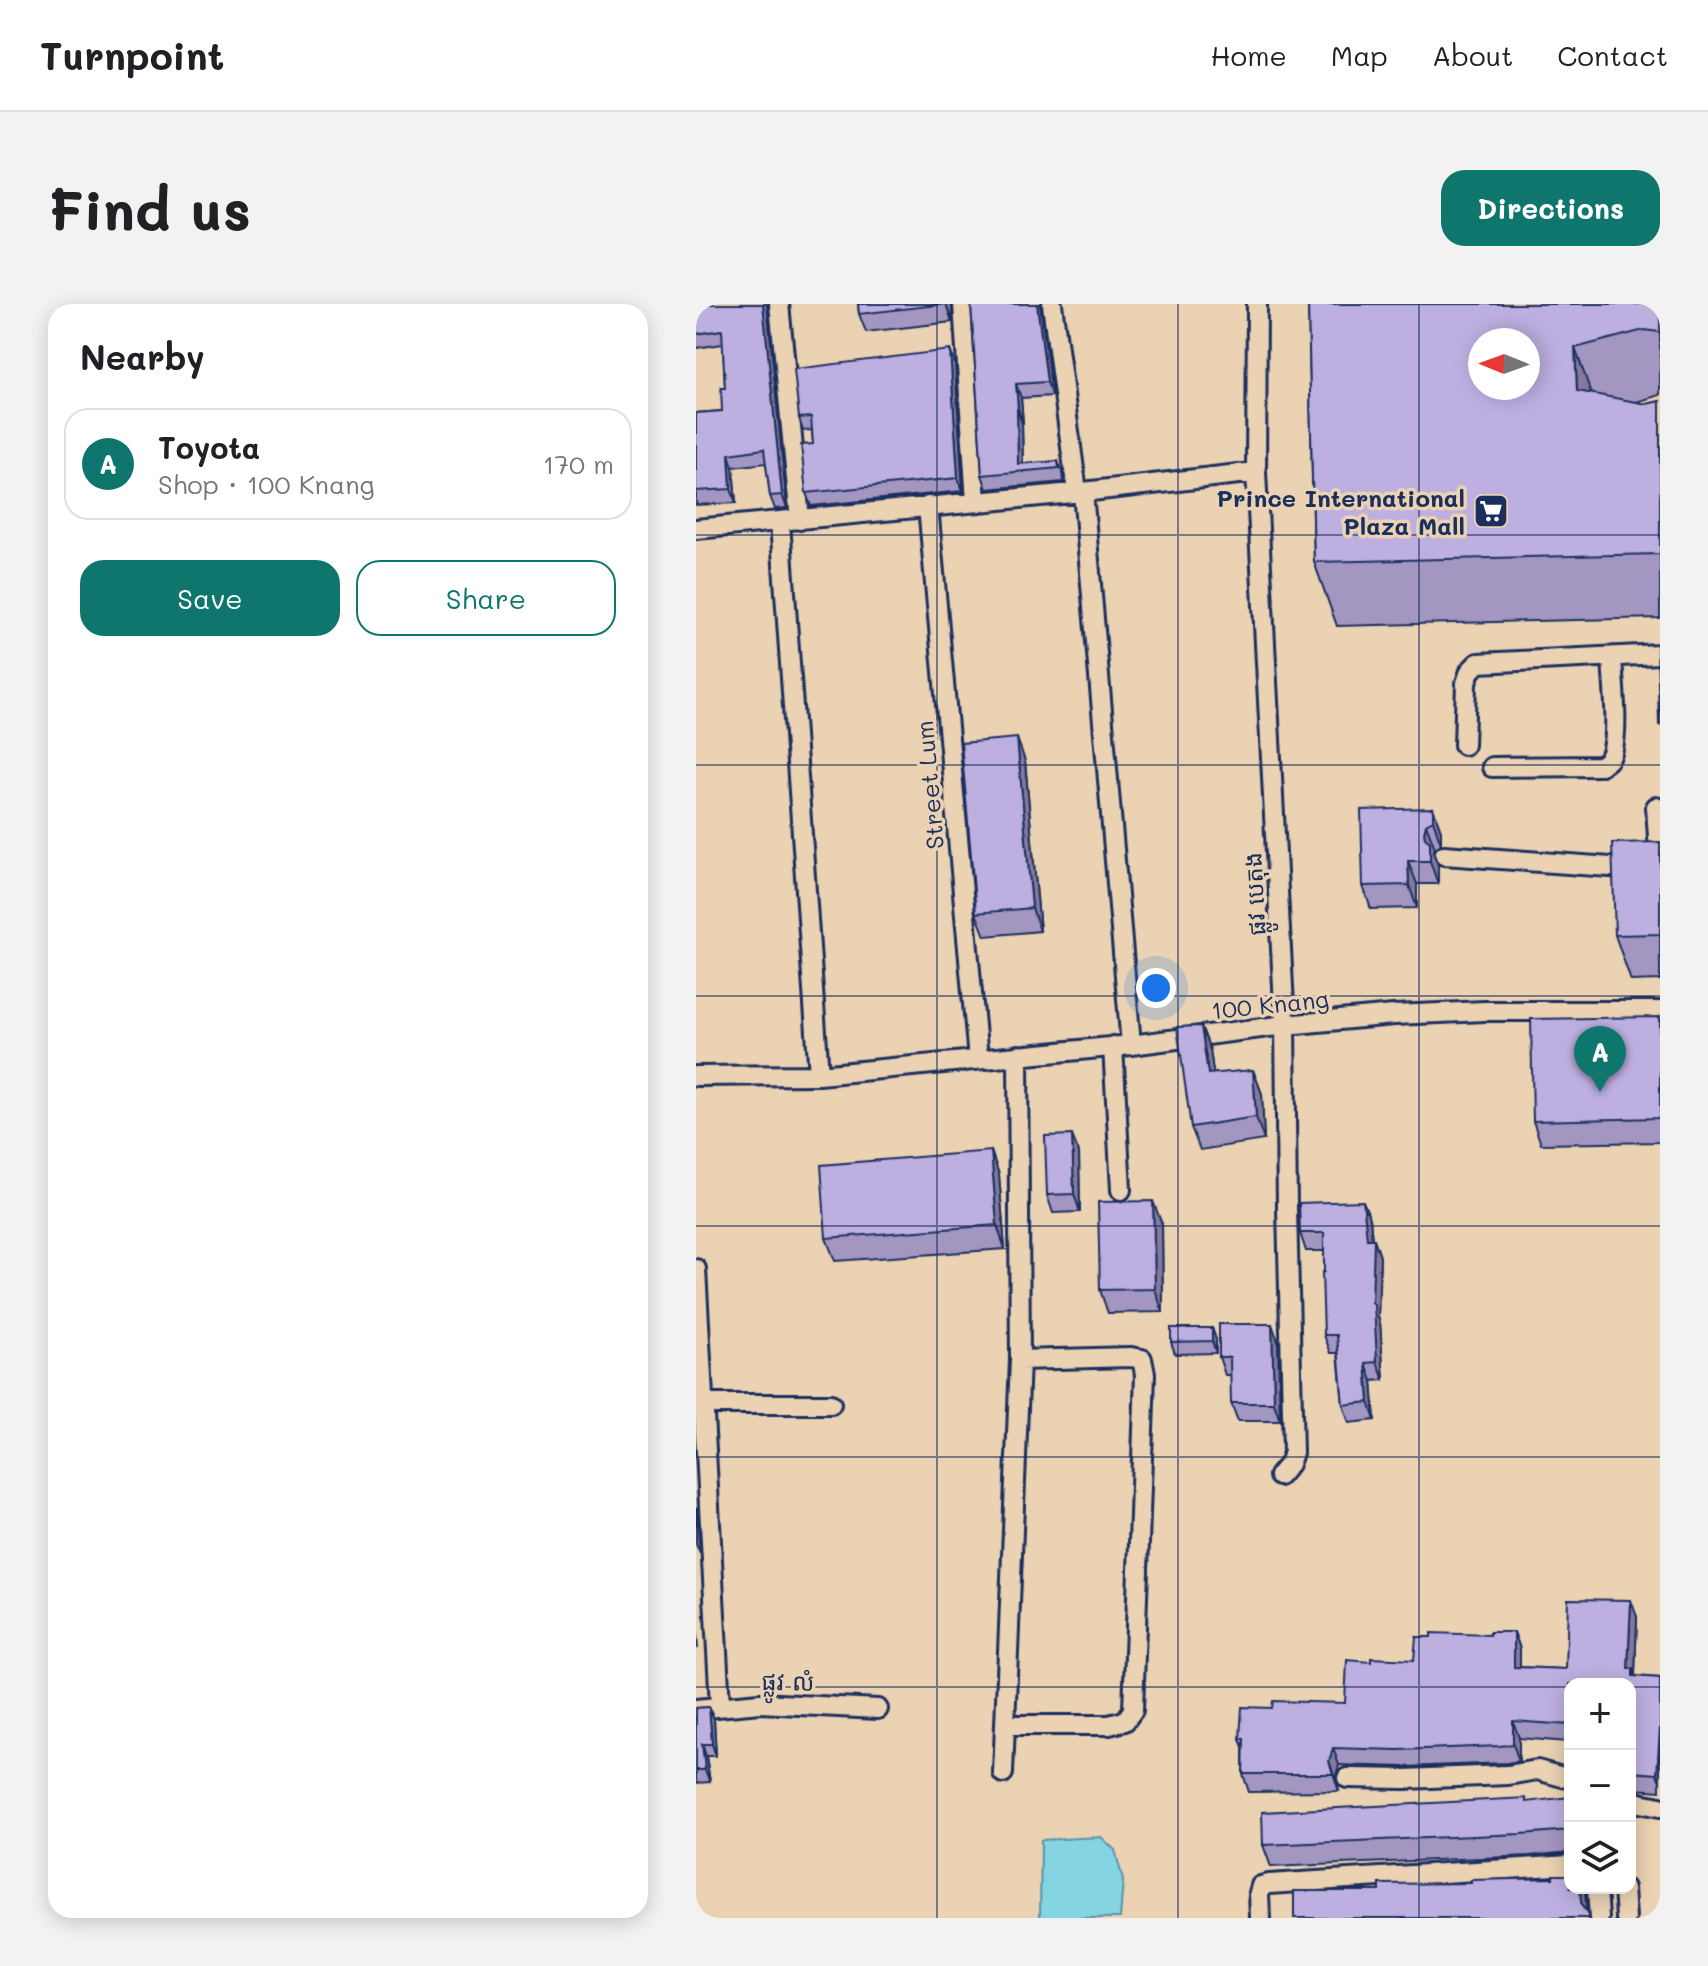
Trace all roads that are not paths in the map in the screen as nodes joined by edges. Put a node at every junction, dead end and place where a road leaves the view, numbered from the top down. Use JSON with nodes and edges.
{"nodes":[{"id":1,"x":779,"y":304,"type":"edge"},
{"id":2,"x":963,"y":304,"type":"edge"},
{"id":3,"x":1052,"y":304,"type":"edge"},
{"id":4,"x":1257,"y":304,"type":"edge"},
{"id":5,"x":1256,"y":472,"type":"junction"},
{"id":6,"x":1080,"y":492,"type":"junction"},
{"id":7,"x":976,"y":502,"type":"junction"},
{"id":8,"x":928,"y":506,"type":"junction"},
{"id":9,"x":800,"y":520,"type":"junction"},
{"id":10,"x":780,"y":522,"type":"junction"},
{"id":11,"x":696,"y":529,"type":"edge"},
{"id":12,"x":1660,"y":654,"type":"edge"},
{"id":13,"x":1612,"y":657,"type":"junction"},
{"id":14,"x":1464,"y":745,"type":"dead end"},
{"id":15,"x":1492,"y":767,"type":"dead end"},
{"id":16,"x":1656,"y":807,"type":"dead end"},
{"id":17,"x":1659,"y":852,"type":"edge"},
{"id":18,"x":1444,"y":855,"type":"dead end"},
{"id":19,"x":1660,"y":1011,"type":"edge"},
{"id":20,"x":1285,"y":1025,"type":"junction"},
{"id":21,"x":1122,"y":1046,"type":"junction"},
{"id":22,"x":1018,"y":1055,"type":"junction"},
{"id":23,"x":978,"y":1059,"type":"junction"},
{"id":24,"x":819,"y":1075,"type":"junction"},
{"id":25,"x":696,"y":1076,"type":"edge"},
{"id":26,"x":1121,"y":1190,"type":"dead end"},
{"id":27,"x":696,"y":1269,"type":"edge"},
{"id":28,"x":1020,"y":1360,"type":"junction"},
{"id":29,"x":704,"y":1404,"type":"junction"},
{"id":30,"x":831,"y":1404,"type":"dead end"},
{"id":31,"x":1279,"y":1476,"type":"dead end"},
{"id":32,"x":720,"y":1706,"type":"junction"},
{"id":33,"x":696,"y":1709,"type":"edge"},
{"id":34,"x":878,"y":1709,"type":"dead end"},
{"id":35,"x":1006,"y":1725,"type":"junction"},
{"id":36,"x":1003,"y":1773,"type":"dead end"},
{"id":37,"x":1564,"y":1777,"type":"edge"},
{"id":38,"x":1347,"y":1778,"type":"dead end"},
{"id":39,"x":1636,"y":1802,"type":"edge"},
{"id":40,"x":1660,"y":1807,"type":"edge"},
{"id":41,"x":1564,"y":1865,"type":"edge"},
{"id":42,"x":1597,"y":1894,"type":"edge"},
{"id":43,"x":1624,"y":1894,"type":"edge"},
{"id":44,"x":1260,"y":1918,"type":"edge"},
{"id":45,"x":1599,"y":1918,"type":"edge"},
{"id":46,"x":1626,"y":1918,"type":"edge"}],
"edges":[{"from":1,"to":9,"type":"street"},
{"from":2,"to":7,"type":"street"},
{"from":3,"to":6,"type":"street"},
{"from":4,"to":5,"type":"street","name":"ផ្លូវ បេតុង"},
{"from":5,"to":6,"type":"street"},
{"from":5,"to":20,"type":"street","name":"ផ្លូវ បេតុង"},
{"from":6,"to":7,"type":"street"},
{"from":6,"to":21,"type":"street"},
{"from":7,"to":8,"type":"street"},
{"from":8,"to":9,"type":"street"},
{"from":8,"to":23,"type":"street","name":"Street Lum"},
{"from":9,"to":10,"type":"street"},
{"from":10,"to":11,"type":"street"},
{"from":10,"to":24,"type":"street"},
{"from":12,"to":13,"type":"street"},
{"from":13,"to":14,"type":"street"},
{"from":13,"to":15,"type":"street"},
{"from":16,"to":17,"type":"street"},
{"from":17,"to":18,"type":"street"},
{"from":19,"to":20,"type":"street","name":"100 Knang"},
{"from":20,"to":21,"type":"street","name":"100 Knang"},
{"from":20,"to":31,"type":"street","name":"ផ្លូវ បេតុង"},
{"from":21,"to":22,"type":"street","name":"100 Knang"},
{"from":21,"to":26,"type":"street"},
{"from":22,"to":23,"type":"street","name":"100 Knang"},
{"from":22,"to":28,"type":"street"},
{"from":23,"to":24,"type":"street","name":"100 Knang"},
{"from":24,"to":25,"type":"street","name":"100 Knang"},
{"from":27,"to":29,"type":"street"},
{"from":28,"to":35,"type":"street"},
{"from":28,"to":35,"type":"street"},
{"from":29,"to":30,"type":"street"},
{"from":29,"to":32,"type":"street"},
{"from":32,"to":33,"type":"street","name":"ផ្លូវ លំ"},
{"from":32,"to":34,"type":"street","name":"ផ្លូវ លំ"},
{"from":35,"to":36,"type":"street"},
{"from":37,"to":38,"type":"street"},
{"from":39,"to":40,"type":"street"},
{"from":41,"to":44,"type":"street"},
{"from":42,"to":45,"type":"street"},
{"from":43,"to":46,"type":"street"}]}
